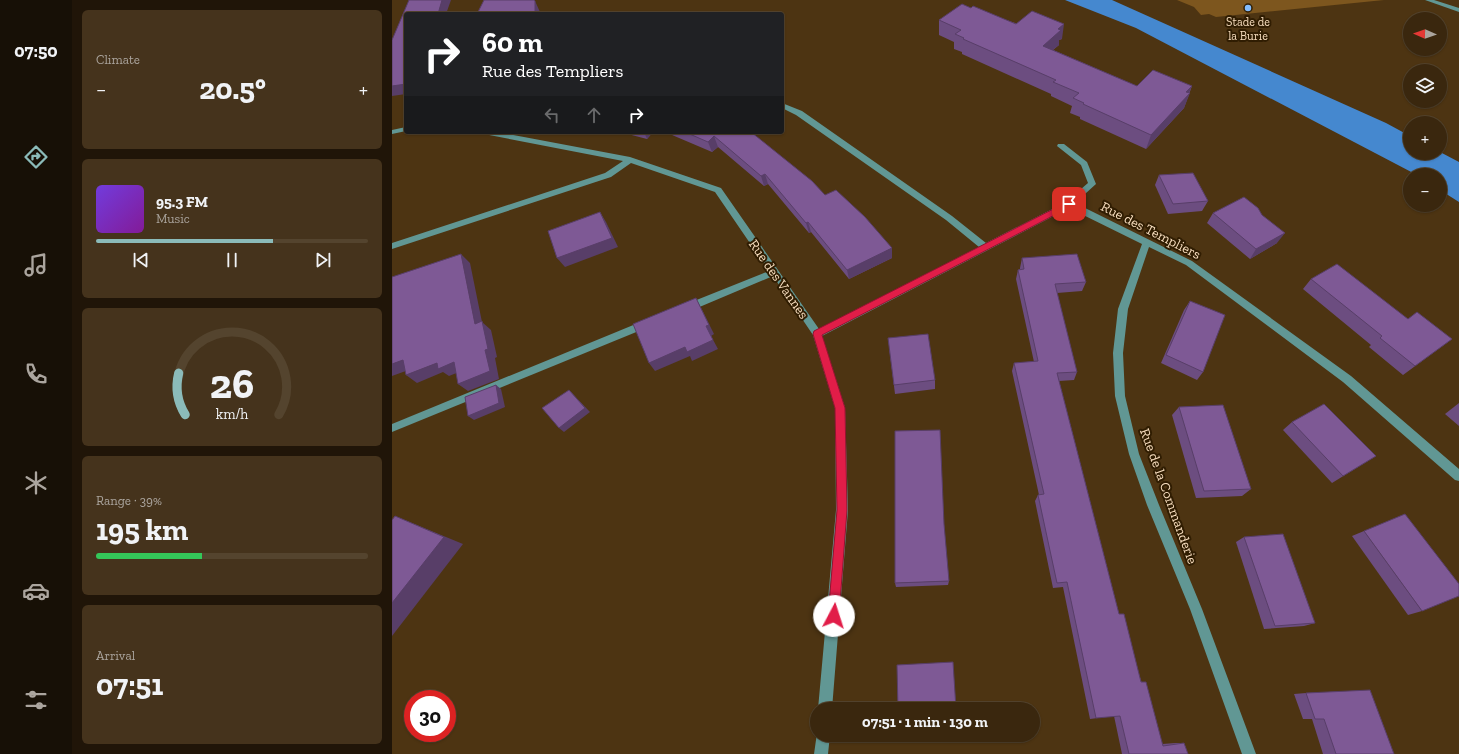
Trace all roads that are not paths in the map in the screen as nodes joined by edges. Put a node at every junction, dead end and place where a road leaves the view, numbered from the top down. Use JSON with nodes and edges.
{"nodes":[{"id":1,"x":1428,"y":0,"type":"edge"},
{"id":2,"x":1459,"y":10,"type":"edge"},
{"id":3,"x":784,"y":106,"type":"edge"},
{"id":4,"x":404,"y":129,"type":"edge"},
{"id":5,"x":392,"y":132,"type":"edge"},
{"id":6,"x":494,"y":134,"type":"edge"},
{"id":7,"x":1061,"y":146,"type":"dead end"},
{"id":8,"x":630,"y":160,"type":"junction"},
{"id":9,"x":1069,"y":204,"type":"junction"},
{"id":10,"x":1146,"y":242,"type":"junction"},
{"id":11,"x":392,"y":246,"type":"edge"},
{"id":12,"x":985,"y":247,"type":"junction"},
{"id":13,"x":774,"y":272,"type":"junction"},
{"id":14,"x":679,"y":311,"type":"edge"},
{"id":15,"x":657,"y":320,"type":"edge"},
{"id":16,"x":817,"y":334,"type":"junction"},
{"id":17,"x":393,"y":428,"type":"edge"},
{"id":18,"x":1459,"y":476,"type":"edge"},
{"id":19,"x":827,"y":702,"type":"edge"},
{"id":20,"x":822,"y":742,"type":"edge"},
{"id":21,"x":821,"y":754,"type":"edge"},
{"id":22,"x":1249,"y":754,"type":"edge"}],
"edges":[{"from":1,"to":2,"type":"street"},
{"from":3,"to":12,"type":"street"},
{"from":4,"to":5,"type":"street"},
{"from":6,"to":8,"type":"street","name":"Rue des Vannes"},
{"from":7,"to":9,"type":"street"},
{"from":8,"to":11,"type":"street"},
{"from":8,"to":13,"type":"street","name":"Rue des Vannes"},
{"from":9,"to":10,"type":"street","name":"Rue des Templiers"},
{"from":9,"to":12,"type":"street"},
{"from":10,"to":18,"type":"street","name":"Rue des Templiers"},
{"from":10,"to":22,"type":"street","name":"Rue de la Commanderie"},
{"from":12,"to":16,"type":"street"},
{"from":13,"to":14,"type":"street"},
{"from":13,"to":16,"type":"street","name":"Rue des Vannes"},
{"from":15,"to":17,"type":"street"},
{"from":16,"to":19,"type":"street","name":"Rue des Vannes"},
{"from":20,"to":21,"type":"street"}]}
